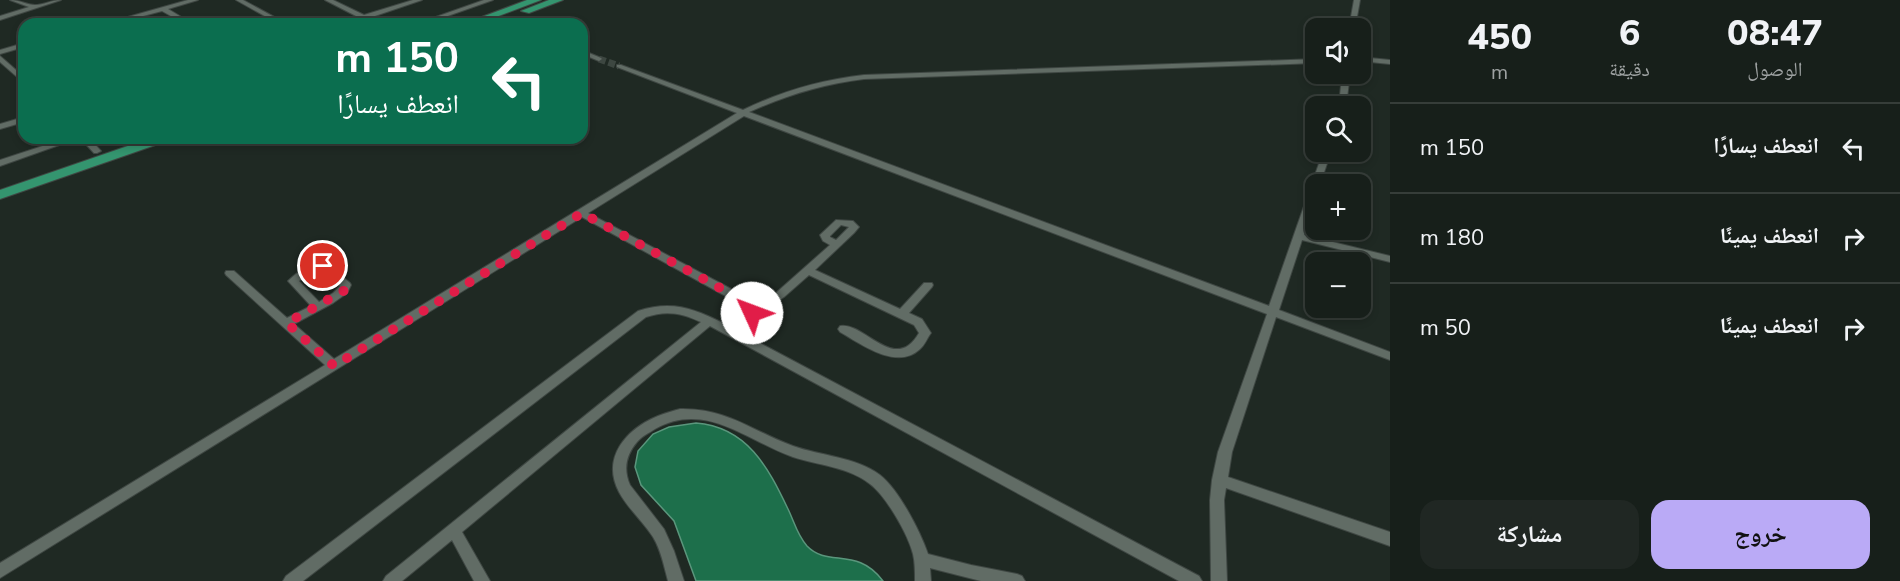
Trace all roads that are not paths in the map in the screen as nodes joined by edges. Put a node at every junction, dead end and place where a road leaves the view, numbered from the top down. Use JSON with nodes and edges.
{"nodes":[{"id":1,"x":13,"y":0,"type":"edge"},
{"id":2,"x":58,"y":0,"type":"edge"},
{"id":3,"x":195,"y":0,"type":"edge"},
{"id":4,"x":238,"y":0,"type":"edge"},
{"id":5,"x":345,"y":0,"type":"edge"},
{"id":6,"x":419,"y":0,"type":"edge"},
{"id":7,"x":490,"y":0,"type":"edge"},
{"id":8,"x":536,"y":0,"type":"edge"},
{"id":9,"x":558,"y":0,"type":"edge"},
{"id":10,"x":1357,"y":0,"type":"edge"},
{"id":11,"x":331,"y":2,"type":"edge"},
{"id":12,"x":36,"y":7,"type":"junction"},
{"id":13,"x":163,"y":9,"type":"junction"},
{"id":14,"x":0,"y":18,"type":"edge"},
{"id":15,"x":129,"y":18,"type":"edge"},
{"id":16,"x":179,"y":18,"type":"edge"},
{"id":17,"x":272,"y":18,"type":"edge"},
{"id":18,"x":363,"y":18,"type":"joint"},
{"id":19,"x":436,"y":18,"type":"edge"},
{"id":20,"x":502,"y":18,"type":"edge"},
{"id":21,"x":507,"y":18,"type":"edge"},
{"id":22,"x":1354,"y":18,"type":"edge"},
{"id":23,"x":18,"y":46,"type":"edge"},
{"id":24,"x":2,"y":49,"type":"edge"},
{"id":25,"x":588,"y":54,"type":"edge"},
{"id":26,"x":0,"y":58,"type":"edge"},
{"id":27,"x":599,"y":58,"type":"tunnel mouth"},
{"id":28,"x":1371,"y":59,"type":"edge"},
{"id":29,"x":1305,"y":61,"type":"edge"},
{"id":30,"x":1390,"y":62,"type":"edge"},
{"id":31,"x":620,"y":66,"type":"tunnel mouth"},
{"id":32,"x":18,"y":75,"type":"edge"},
{"id":33,"x":744,"y":112,"type":"junction"},
{"id":34,"x":18,"y":121,"type":"edge"},
{"id":35,"x":0,"y":127,"type":"edge"},
{"id":36,"x":57,"y":144,"type":"edge"},
{"id":37,"x":90,"y":144,"type":"edge"},
{"id":38,"x":116,"y":144,"type":"edge"},
{"id":39,"x":146,"y":144,"type":"edge"},
{"id":40,"x":96,"y":151,"type":"junction"},
{"id":41,"x":1324,"y":162,"type":"edge"},
{"id":42,"x":0,"y":163,"type":"edge"},
{"id":43,"x":0,"y":185,"type":"edge"},
{"id":44,"x":0,"y":195,"type":"edge"},
{"id":45,"x":582,"y":213,"type":"junction"},
{"id":46,"x":1298,"y":236,"type":"junction"},
{"id":47,"x":836,"y":244,"type":"dead end"},
{"id":48,"x":1390,"y":259,"type":"edge"},
{"id":49,"x":807,"y":270,"type":"junction"},
{"id":50,"x":230,"y":273,"type":"dead end"},
{"id":51,"x":928,"y":285,"type":"dead end"},
{"id":52,"x":318,"y":307,"type":"junction"},
{"id":53,"x":1273,"y":312,"type":"junction"},
{"id":54,"x":902,"y":314,"type":"junction"},
{"id":55,"x":751,"y":316,"type":"junction"},
{"id":56,"x":708,"y":322,"type":"junction"},
{"id":57,"x":287,"y":323,"type":"junction"},
{"id":58,"x":721,"y":328,"type":"junction"},
{"id":59,"x":844,"y":329,"type":"dead end"},
{"id":60,"x":748,"y":342,"type":"junction"},
{"id":61,"x":1390,"y":356,"type":"edge"},
{"id":62,"x":334,"y":366,"type":"junction"},
{"id":63,"x":1219,"y":480,"type":"junction"},
{"id":64,"x":453,"y":529,"type":"junction"},
{"id":65,"x":1390,"y":539,"type":"edge"},
{"id":66,"x":922,"y":559,"type":"junction"},
{"id":67,"x":0,"y":571,"type":"edge"},
{"id":68,"x":291,"y":581,"type":"edge"},
{"id":69,"x":391,"y":581,"type":"edge"},
{"id":70,"x":482,"y":581,"type":"edge"},
{"id":71,"x":676,"y":581,"type":"edge"},
{"id":72,"x":923,"y":581,"type":"edge"},
{"id":73,"x":1017,"y":581,"type":"edge"},
{"id":74,"x":1194,"y":581,"type":"edge"},
{"id":75,"x":1219,"y":581,"type":"edge"}],
"edges":[{"from":1,"to":12,"type":"street"},
{"from":2,"to":12,"type":"street"},
{"from":3,"to":13,"type":"street"},
{"from":4,"to":17,"type":"street"},
{"from":5,"to":11,"type":"street"},
{"from":6,"to":18,"type":"street"},
{"from":7,"to":19,"type":"street"},
{"from":8,"to":20,"type":"main road"},
{"from":9,"to":21,"type":"main road"},
{"from":10,"to":22,"type":"street"},
{"from":11,"to":18,"type":"street"},
{"from":12,"to":14,"type":"street"},
{"from":13,"to":15,"type":"street"},
{"from":13,"to":16,"type":"street"},
{"from":23,"to":24,"type":"street"},
{"from":25,"to":27,"type":"street"},
{"from":26,"to":32,"type":"street"},
{"from":28,"to":30,"type":"street"},
{"from":29,"to":33,"type":"street"},
{"from":31,"to":33,"type":"street"},
{"from":33,"to":45,"type":"street"},
{"from":33,"to":53,"type":"street"},
{"from":34,"to":35,"type":"street"},
{"from":36,"to":42,"type":"street"},
{"from":37,"to":40,"type":"street"},
{"from":38,"to":40,"type":"main road"},
{"from":39,"to":44,"type":"main road"},
{"from":40,"to":43,"type":"main road"},
{"from":41,"to":46,"type":"street"},
{"from":45,"to":55,"type":"street"},
{"from":45,"to":62,"type":"street"},
{"from":46,"to":48,"type":"street"},
{"from":46,"to":53,"type":"street"},
{"from":47,"to":49,"type":"street"},
{"from":49,"to":54,"type":"street"},
{"from":49,"to":55,"type":"street"},
{"from":50,"to":57,"type":"street"},
{"from":51,"to":54,"type":"street"},
{"from":52,"to":52,"type":"street"},
{"from":52,"to":57,"type":"street"},
{"from":53,"to":61,"type":"street"},
{"from":53,"to":63,"type":"street"},
{"from":54,"to":59,"type":"street"},
{"from":55,"to":58,"type":"street"},
{"from":55,"to":60,"type":"street"},
{"from":56,"to":58,"type":"street"},
{"from":56,"to":64,"type":"street"},
{"from":56,"to":68,"type":"street"},
{"from":57,"to":62,"type":"street"},
{"from":58,"to":60,"type":"street"},
{"from":60,"to":74,"type":"street"},
{"from":62,"to":67,"type":"street"},
{"from":63,"to":65,"type":"street"},
{"from":63,"to":75,"type":"street"},
{"from":64,"to":69,"type":"street"},
{"from":64,"to":70,"type":"street"},
{"from":66,"to":71,"type":"street"},
{"from":66,"to":72,"type":"street"},
{"from":66,"to":73,"type":"street"}]}
